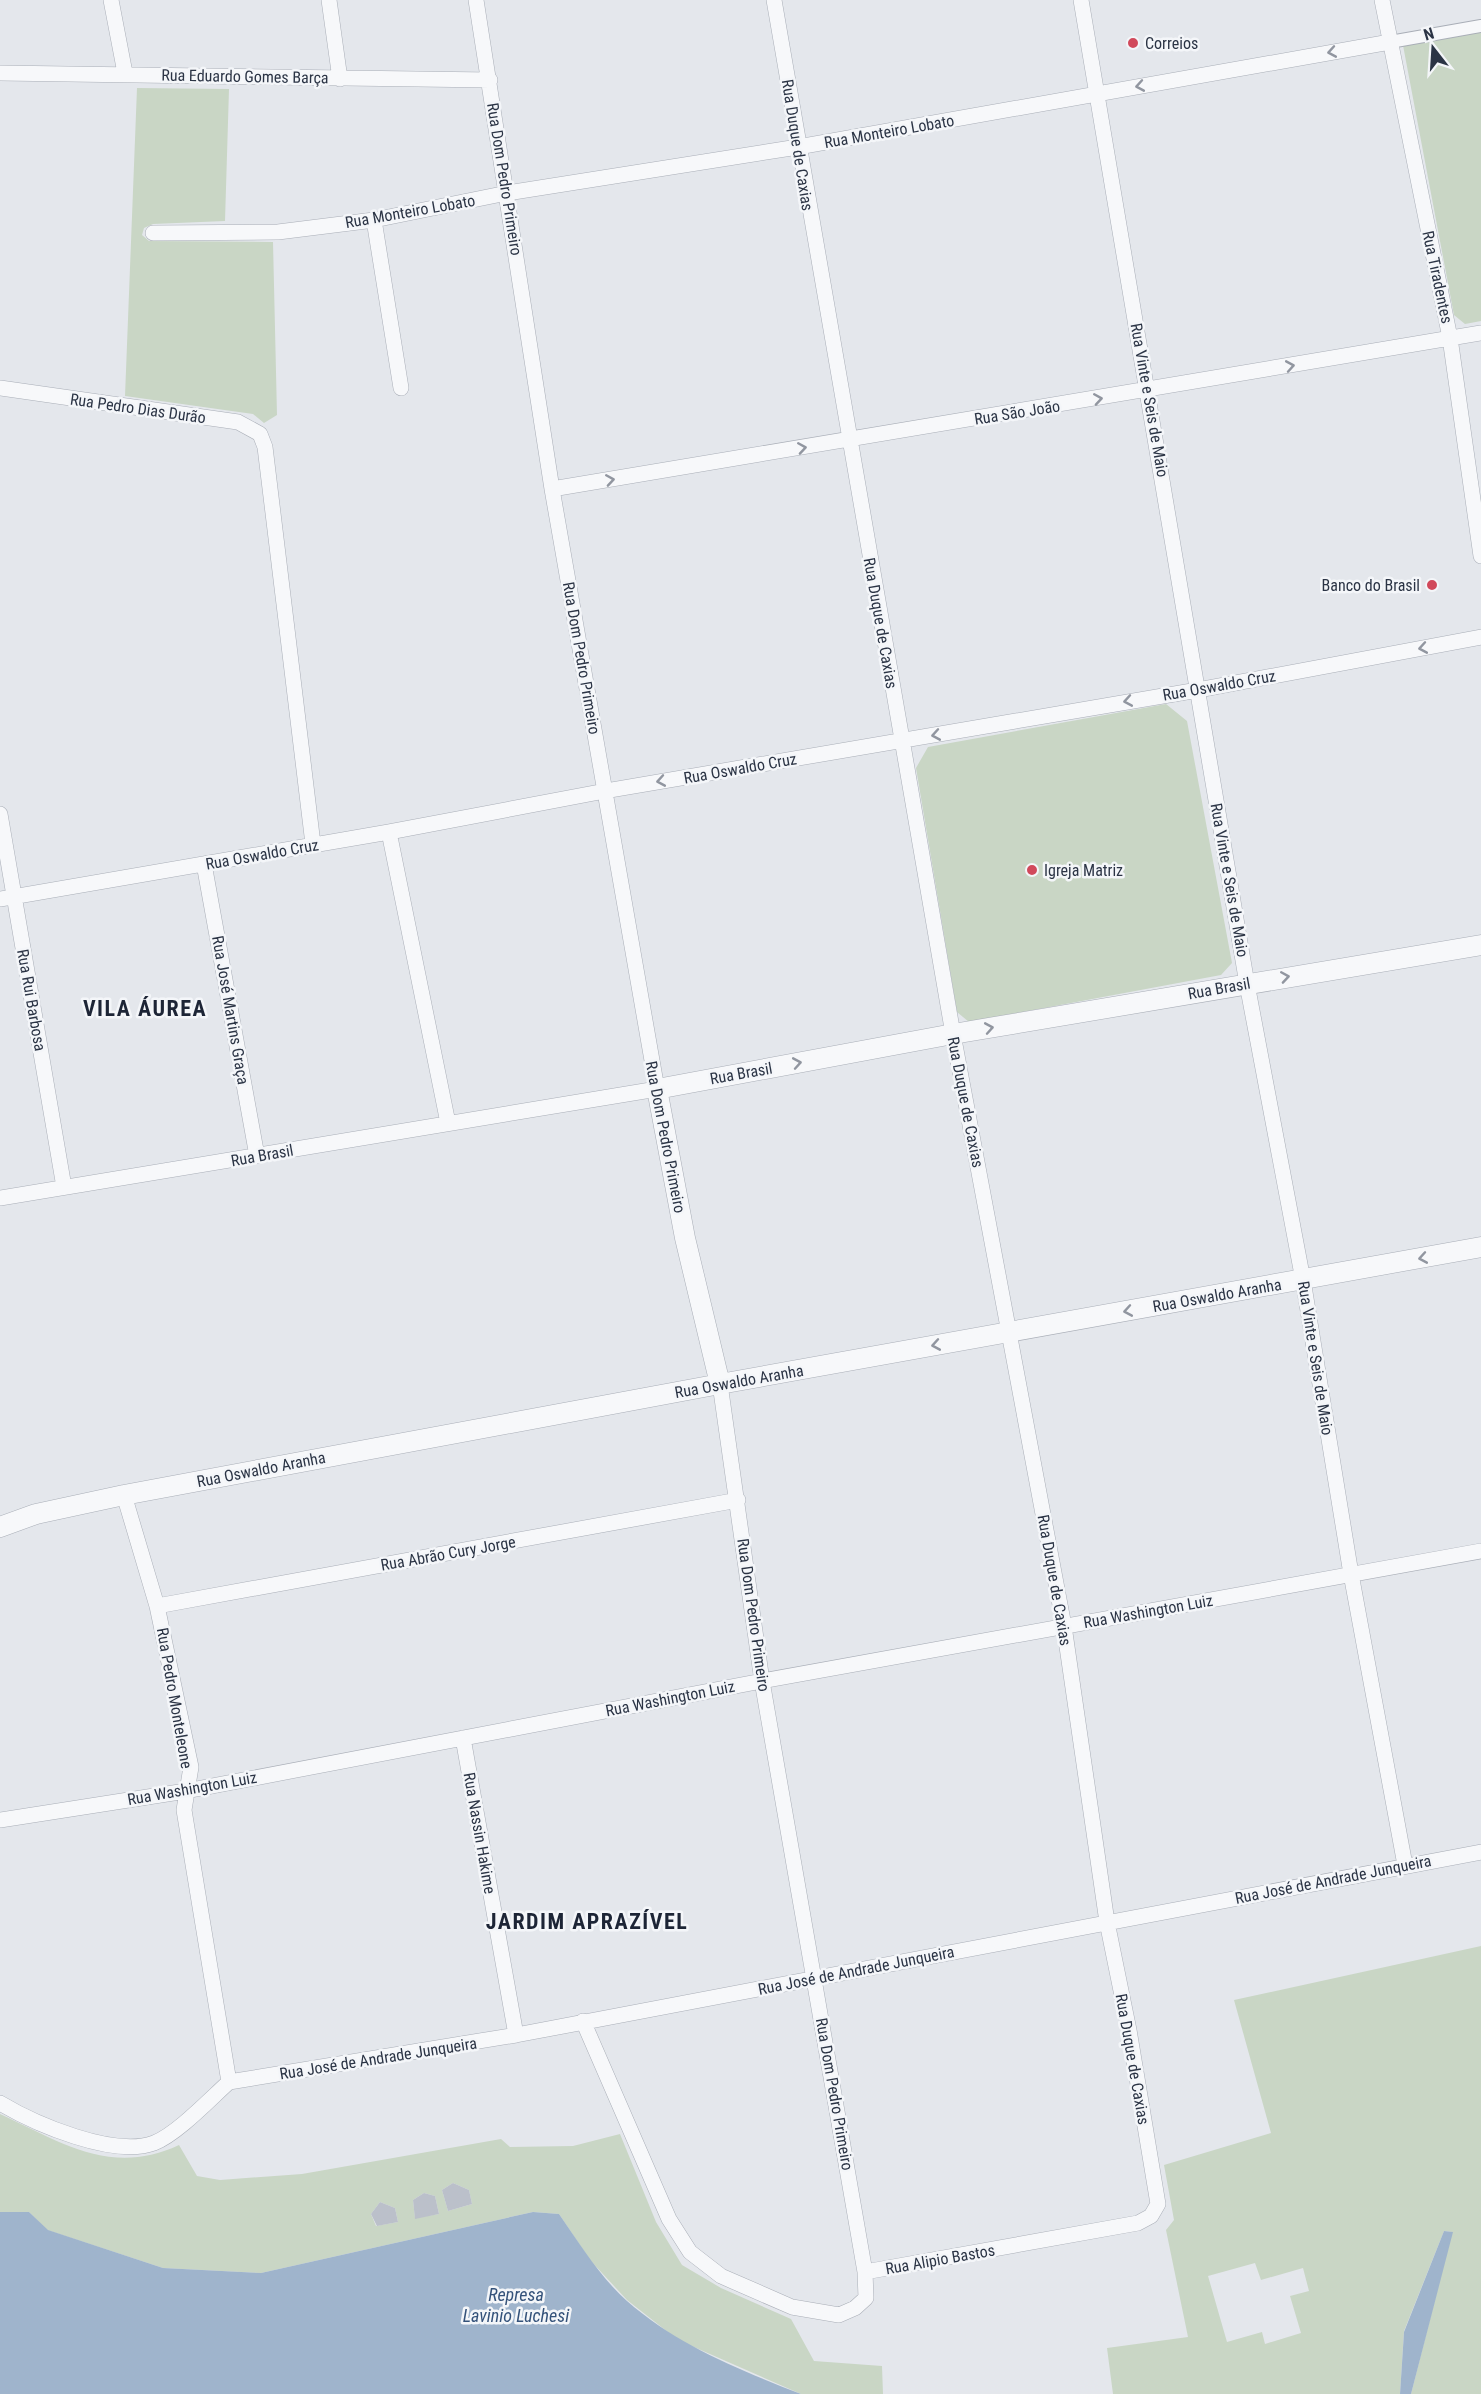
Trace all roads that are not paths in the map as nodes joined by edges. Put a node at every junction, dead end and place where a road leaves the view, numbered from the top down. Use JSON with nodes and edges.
{"nodes":[{"id":1,"x":111,"y":0,"type":"edge"},
{"id":2,"x":329,"y":0,"type":"edge"},
{"id":3,"x":476,"y":0,"type":"edge"},
{"id":4,"x":774,"y":0,"type":"edge"},
{"id":5,"x":1081,"y":0,"type":"edge"},
{"id":6,"x":1382,"y":0,"type":"edge"},
{"id":7,"x":1481,"y":26,"type":"edge"},
{"id":8,"x":1390,"y":42,"type":"junction"},
{"id":9,"x":0,"y":73,"type":"edge"},
{"id":10,"x":124,"y":73,"type":"junction"},
{"id":11,"x":340,"y":79,"type":"junction"},
{"id":12,"x":490,"y":80,"type":"junction"},
{"id":13,"x":1096,"y":94,"type":"junction"},
{"id":14,"x":798,"y":147,"type":"junction"},
{"id":15,"x":507,"y":193,"type":"junction"},
{"id":16,"x":374,"y":220,"type":"junction"},
{"id":17,"x":153,"y":233,"type":"dead end"},
{"id":18,"x":1481,"y":333,"type":"edge"},
{"id":19,"x":1450,"y":338,"type":"junction"},
{"id":20,"x":0,"y":388,"type":"edge"},
{"id":21,"x":401,"y":388,"type":"dead end"},
{"id":22,"x":1149,"y":390,"type":"junction"},
{"id":23,"x":849,"y":440,"type":"junction"},
{"id":24,"x":552,"y":489,"type":"junction"},
{"id":25,"x":1481,"y":556,"type":"edge"},
{"id":26,"x":1481,"y":637,"type":"edge"},
{"id":27,"x":1197,"y":690,"type":"junction"},
{"id":28,"x":902,"y":741,"type":"junction"},
{"id":29,"x":605,"y":791,"type":"junction"},
{"id":30,"x":0,"y":814,"type":"edge"},
{"id":31,"x":389,"y":832,"type":"junction"},
{"id":32,"x":313,"y":844,"type":"junction"},
{"id":33,"x":204,"y":864,"type":"junction"},
{"id":34,"x":7,"y":898,"type":"edge"},
{"id":35,"x":1481,"y":945,"type":"edge"},
{"id":36,"x":1247,"y":984,"type":"junction"},
{"id":37,"x":953,"y":1035,"type":"junction"},
{"id":38,"x":657,"y":1089,"type":"junction"},
{"id":39,"x":448,"y":1123,"type":"junction"},
{"id":40,"x":257,"y":1156,"type":"junction"},
{"id":41,"x":64,"y":1187,"type":"junction"},
{"id":42,"x":0,"y":1198,"type":"edge"},
{"id":43,"x":1481,"y":1247,"type":"edge"},
{"id":44,"x":1303,"y":1280,"type":"junction"},
{"id":45,"x":1011,"y":1332,"type":"junction"},
{"id":46,"x":720,"y":1384,"type":"junction"},
{"id":47,"x":124,"y":1495,"type":"junction"},
{"id":48,"x":738,"y":1500,"type":"junction"},
{"id":49,"x":0,"y":1527,"type":"edge"},
{"id":50,"x":1481,"y":1551,"type":"edge"},
{"id":51,"x":1351,"y":1574,"type":"junction"},
{"id":52,"x":158,"y":1606,"type":"junction"},
{"id":53,"x":1064,"y":1626,"type":"junction"},
{"id":54,"x":762,"y":1681,"type":"junction"},
{"id":55,"x":463,"y":1738,"type":"junction"},
{"id":56,"x":186,"y":1791,"type":"junction"},
{"id":57,"x":0,"y":1820,"type":"edge"},
{"id":58,"x":1481,"y":1852,"type":"edge"},
{"id":59,"x":1405,"y":1865,"type":"junction"},
{"id":60,"x":1107,"y":1922,"type":"junction"},
{"id":61,"x":815,"y":1978,"type":"junction"},
{"id":62,"x":583,"y":2021,"type":"junction"},
{"id":63,"x":516,"y":2035,"type":"junction"},
{"id":64,"x":229,"y":2082,"type":"junction"},
{"id":65,"x":0,"y":2103,"type":"edge"},
{"id":66,"x":1158,"y":2204,"type":"joint"},
{"id":67,"x":865,"y":2272,"type":"junction"}],
"edges":[{"from":1,"to":10,"type":"street"},
{"from":2,"to":11,"type":"street"},
{"from":3,"to":12,"type":"street","name":"Rua Dom Pedro Primeiro"},
{"from":4,"to":14,"type":"street","name":"Rua Duque de Caxias"},
{"from":5,"to":13,"type":"street","name":"Rua Vinte e Seis de Maio"},
{"from":6,"to":8,"type":"street","name":"Rua Tiradentes"},
{"from":7,"to":8,"type":"street","name":"Rua Monteiro Lobato"},
{"from":8,"to":13,"type":"street","name":"Rua Monteiro Lobato","one_way":true},
{"from":8,"to":19,"type":"street","name":"Rua Tiradentes"},
{"from":9,"to":10,"type":"street","name":"Rua Eduardo Gomes Barça"},
{"from":10,"to":11,"type":"street","name":"Rua Eduardo Gomes Barça"},
{"from":11,"to":12,"type":"street","name":"Rua Eduardo Gomes Barça"},
{"from":12,"to":15,"type":"street","name":"Rua Dom Pedro Primeiro"},
{"from":13,"to":14,"type":"street","name":"Rua Monteiro Lobato"},
{"from":13,"to":22,"type":"street","name":"Rua Vinte e Seis de Maio"},
{"from":14,"to":15,"type":"street","name":"Rua Monteiro Lobato"},
{"from":14,"to":23,"type":"street","name":"Rua Duque de Caxias"},
{"from":15,"to":16,"type":"street","name":"Rua Monteiro Lobato"},
{"from":15,"to":24,"type":"street","name":"Rua Dom Pedro Primeiro"},
{"from":16,"to":17,"type":"street","name":"Rua Monteiro Lobato"},
{"from":16,"to":21,"type":"street"},
{"from":18,"to":19,"type":"street","name":"Rua São João"},
{"from":22,"to":19,"type":"street","name":"Rua São João","one_way":true},
{"from":19,"to":25,"type":"street","name":"Rua Tiradentes"},
{"from":20,"to":32,"type":"street","name":"Rua Pedro Dias Durão"},
{"from":23,"to":22,"type":"street","name":"Rua São João","one_way":true},
{"from":22,"to":27,"type":"street","name":"Rua Vinte e Seis de Maio"},
{"from":24,"to":23,"type":"street","name":"Rua São João","one_way":true},
{"from":23,"to":28,"type":"street","name":"Rua Duque de Caxias"},
{"from":24,"to":29,"type":"street","name":"Rua Dom Pedro Primeiro"},
{"from":26,"to":27,"type":"street","name":"Rua Oswaldo Cruz","one_way":true},
{"from":27,"to":28,"type":"street","name":"Rua Oswaldo Cruz","one_way":true},
{"from":27,"to":36,"type":"street","name":"Rua Vinte e Seis de Maio"},
{"from":28,"to":29,"type":"street","name":"Rua Oswaldo Cruz","one_way":true},
{"from":28,"to":37,"type":"street","name":"Rua Duque de Caxias"},
{"from":29,"to":31,"type":"street","name":"Rua Oswaldo Cruz"},
{"from":29,"to":38,"type":"street","name":"Rua Dom Pedro Primeiro"},
{"from":30,"to":34,"type":"street","name":"Rua Rui Barbosa"},
{"from":31,"to":32,"type":"street","name":"Rua Oswaldo Cruz"},
{"from":31,"to":39,"type":"street"},
{"from":32,"to":33,"type":"street","name":"Rua Oswaldo Cruz"},
{"from":33,"to":34,"type":"street","name":"Rua Oswaldo Cruz"},
{"from":33,"to":40,"type":"street","name":"Rua José Martins Graça"},
{"from":34,"to":41,"type":"street","name":"Rua Rui Barbosa"},
{"from":36,"to":35,"type":"street","name":"Rua Brasil","one_way":true},
{"from":37,"to":36,"type":"street","name":"Rua Brasil","one_way":true},
{"from":36,"to":44,"type":"street","name":"Rua Vinte e Seis de Maio"},
{"from":38,"to":37,"type":"street","name":"Rua Brasil","one_way":true},
{"from":37,"to":45,"type":"street","name":"Rua Duque de Caxias"},
{"from":38,"to":39,"type":"street","name":"Rua Brasil"},
{"from":38,"to":46,"type":"street","name":"Rua Dom Pedro Primeiro"},
{"from":39,"to":40,"type":"street","name":"Rua Brasil"},
{"from":40,"to":41,"type":"street","name":"Rua Brasil"},
{"from":41,"to":42,"type":"street","name":"Rua Brasil"},
{"from":43,"to":44,"type":"street","name":"Rua Oswaldo Aranha","one_way":true},
{"from":44,"to":45,"type":"street","name":"Rua Oswaldo Aranha","one_way":true},
{"from":44,"to":51,"type":"street","name":"Rua Vinte e Seis de Maio"},
{"from":45,"to":46,"type":"street","name":"Rua Oswaldo Aranha","one_way":true},
{"from":45,"to":53,"type":"street","name":"Rua Duque de Caxias"},
{"from":46,"to":47,"type":"street","name":"Rua Oswaldo Aranha"},
{"from":46,"to":48,"type":"street","name":"Rua Dom Pedro Primeiro"},
{"from":47,"to":49,"type":"street","name":"Rua Oswaldo Aranha"},
{"from":47,"to":52,"type":"street","name":"Rua Pedro Monteleone"},
{"from":48,"to":52,"type":"street","name":"Rua Abrão Cury Jorge"},
{"from":48,"to":54,"type":"street","name":"Rua Dom Pedro Primeiro"},
{"from":50,"to":51,"type":"street","name":"Rua Washington Luiz"},
{"from":51,"to":53,"type":"street","name":"Rua Washington Luiz"},
{"from":51,"to":59,"type":"street","name":"Rua Vinte e Seis de Maio"},
{"from":52,"to":56,"type":"street","name":"Rua Pedro Monteleone"},
{"from":53,"to":54,"type":"street","name":"Rua Washington Luiz"},
{"from":53,"to":60,"type":"street","name":"Rua Duque de Caxias"},
{"from":54,"to":55,"type":"street","name":"Rua Washington Luiz"},
{"from":54,"to":61,"type":"street","name":"Rua Dom Pedro Primeiro"},
{"from":55,"to":56,"type":"street","name":"Rua Washington Luiz"},
{"from":55,"to":63,"type":"street","name":"Rua Nassin Hakime"},
{"from":56,"to":57,"type":"street","name":"Rua Washington Luiz"},
{"from":56,"to":64,"type":"street","name":"Rua Pedro Monteleone"},
{"from":58,"to":59,"type":"street","name":"Rua José de Andrade Junqueira"},
{"from":59,"to":60,"type":"street","name":"Rua José de Andrade Junqueira"},
{"from":60,"to":61,"type":"street","name":"Rua José de Andrade Junqueira"},
{"from":60,"to":66,"type":"street","name":"Rua Duque de Caxias"},
{"from":61,"to":62,"type":"street","name":"Rua José de Andrade Junqueira"},
{"from":61,"to":67,"type":"street","name":"Rua Dom Pedro Primeiro"},
{"from":62,"to":63,"type":"street","name":"Rua José de Andrade Junqueira"},
{"from":62,"to":67,"type":"street","name":"Rua Alipio Bastos"},
{"from":63,"to":64,"type":"street","name":"Rua José de Andrade Junqueira"},
{"from":64,"to":65,"type":"street"},
{"from":66,"to":67,"type":"street","name":"Rua Alipio Bastos"}]}
